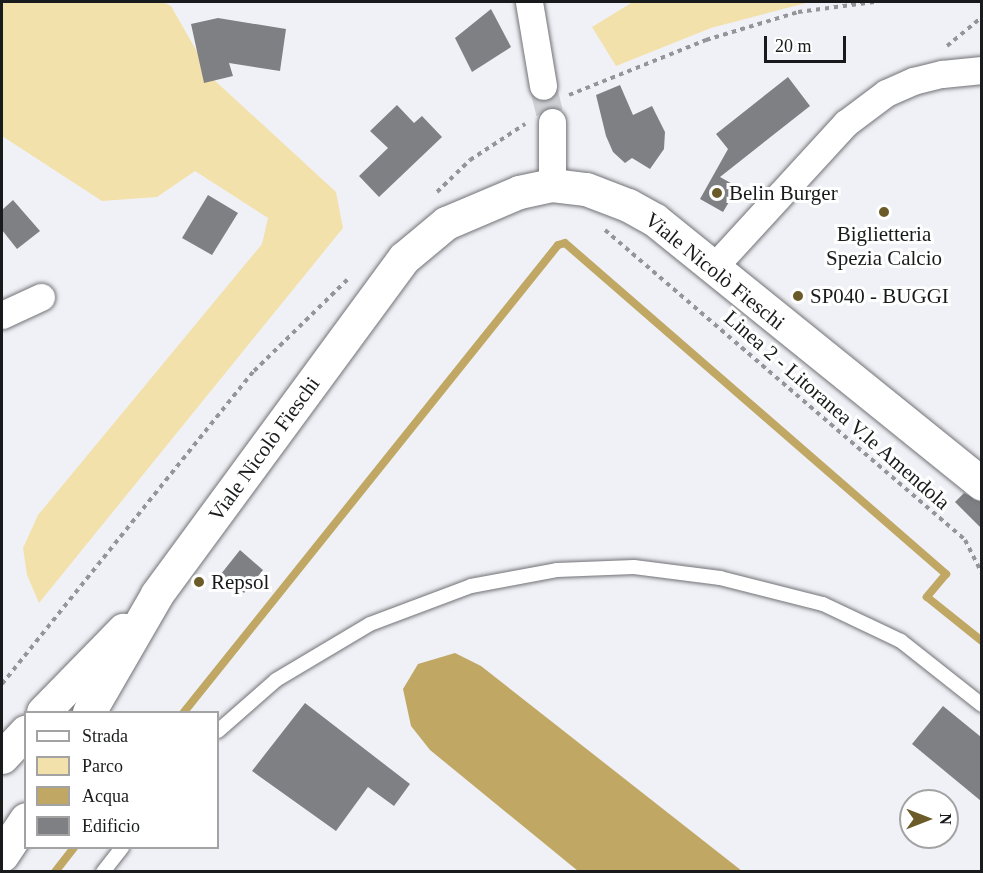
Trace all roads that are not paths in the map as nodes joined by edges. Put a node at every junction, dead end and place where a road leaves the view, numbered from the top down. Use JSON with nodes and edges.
{"nodes":[{"id":1,"x":529,"y":2,"type":"edge"},
{"id":2,"x":981,"y":70,"type":"edge"},
{"id":3,"x":543,"y":86,"type":"tunnel mouth"},
{"id":4,"x":552,"y":122,"type":"tunnel mouth"},
{"id":5,"x":552,"y":185,"type":"junction"},
{"id":6,"x":712,"y":269,"type":"junction"},
{"id":7,"x":41,"y":297,"type":"dead end"},
{"id":8,"x":2,"y":315,"type":"edge"},
{"id":9,"x":981,"y":484,"type":"edge"},
{"id":10,"x":157,"y":594,"type":"junction"},
{"id":11,"x":981,"y":705,"type":"edge"},
{"id":12,"x":44,"y":711,"type":"edge"},
{"id":13,"x":89,"y":711,"type":"edge"},
{"id":14,"x":219,"y":730,"type":"edge"},
{"id":15,"x":24,"y":733,"type":"edge"},
{"id":16,"x":2,"y":757,"type":"edge"},
{"id":17,"x":24,"y":822,"type":"edge"},
{"id":18,"x":121,"y":849,"type":"edge"},
{"id":19,"x":2,"y":855,"type":"edge"},
{"id":20,"x":103,"y":872,"type":"edge"}],
"edges":[{"from":1,"to":3,"type":"street"},
{"from":2,"to":6,"type":"street"},
{"from":4,"to":5,"type":"street"},
{"from":5,"to":6,"type":"main road","name":"Viale Nicolò Fieschi"},
{"from":5,"to":10,"type":"main road","name":"Viale Nicolò Fieschi"},
{"from":6,"to":9,"type":"main road","name":"Viale Nicolò Fieschi"},
{"from":7,"to":8,"type":"street"},
{"from":10,"to":12,"type":"main road","name":"Viale Nicolò Fieschi"},
{"from":10,"to":13,"type":"main road","name":"Viale Nicolò Fieschi"},
{"from":11,"to":14,"type":"lane"},
{"from":15,"to":16,"type":"main road"},
{"from":17,"to":19,"type":"main road"},
{"from":18,"to":20,"type":"lane"}]}
